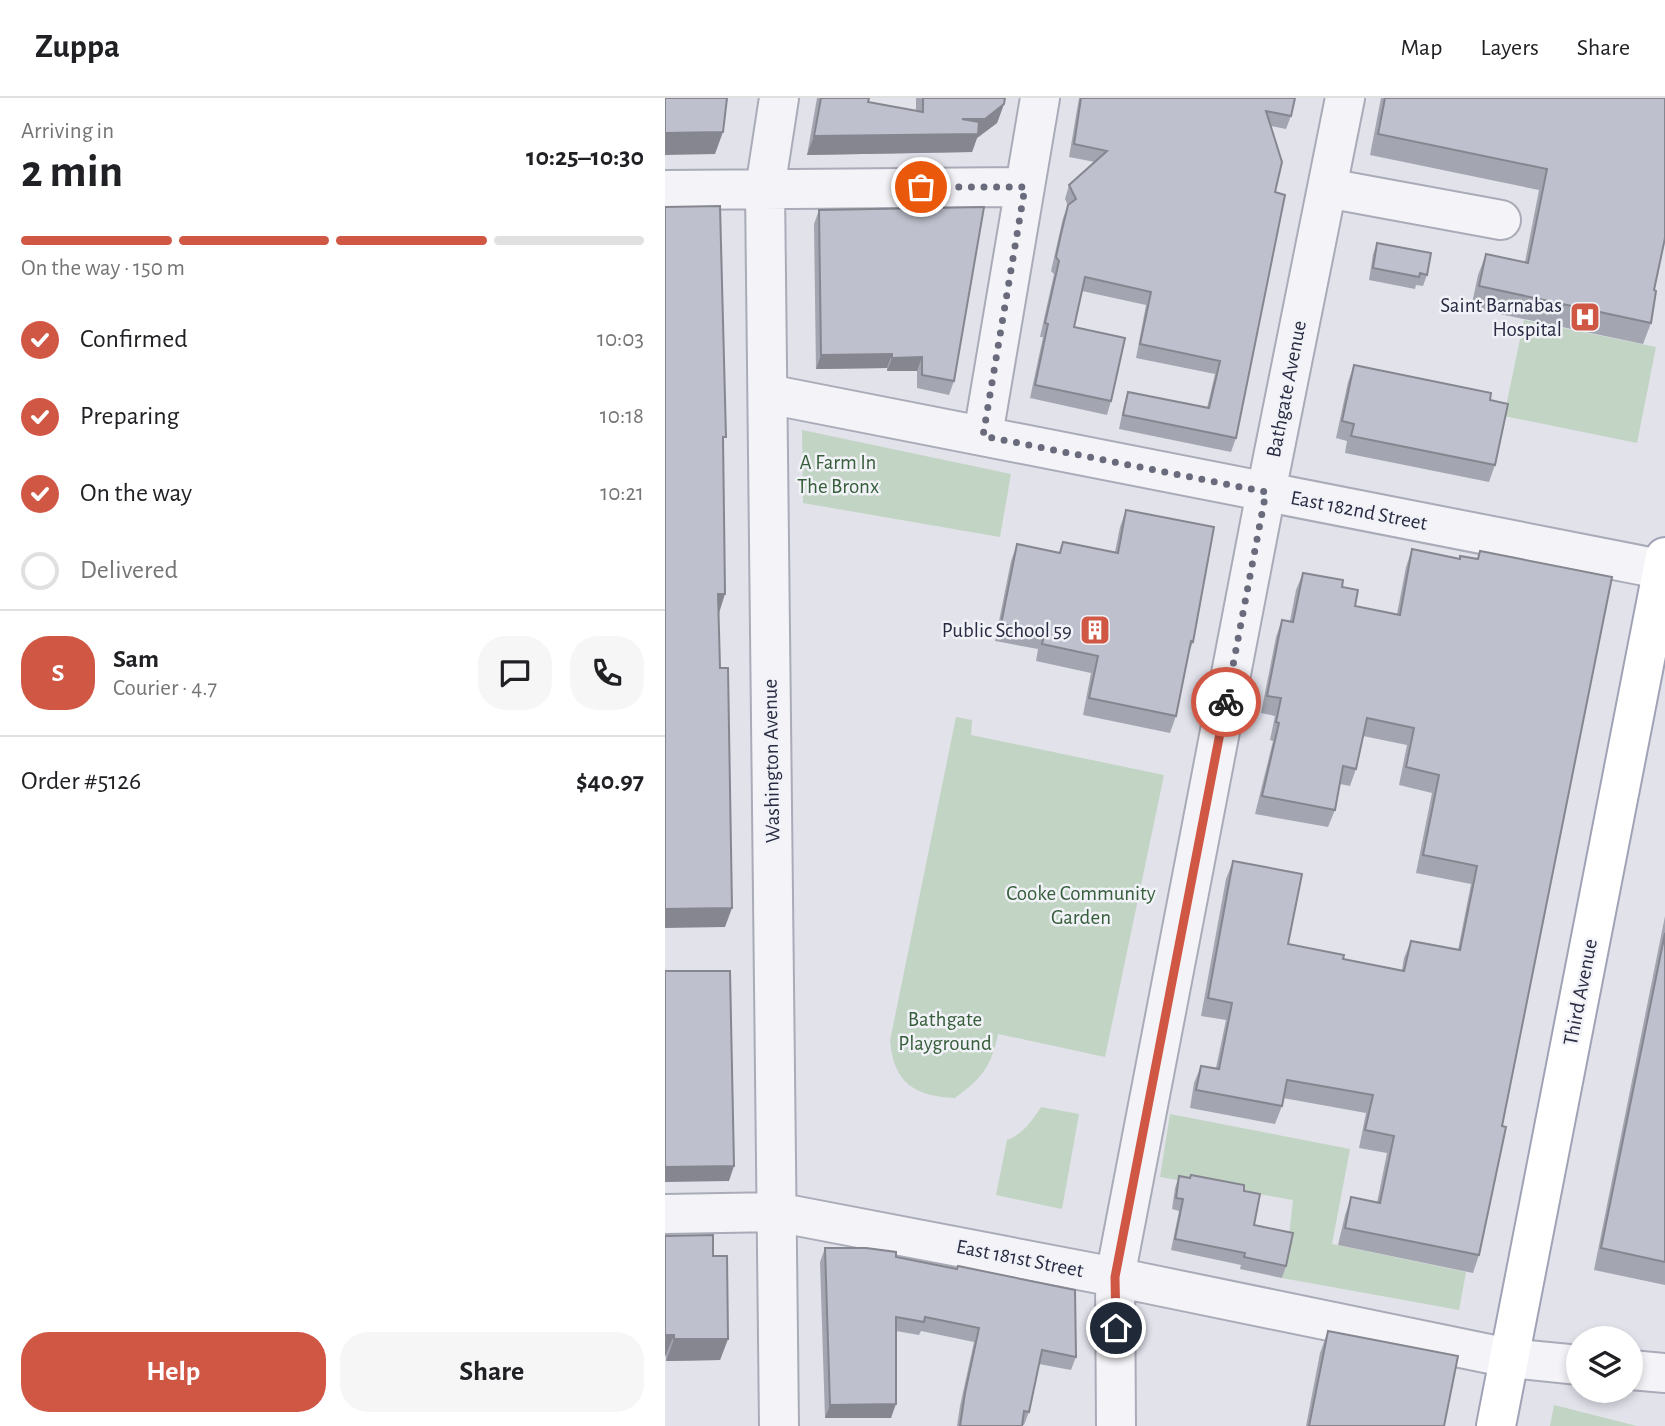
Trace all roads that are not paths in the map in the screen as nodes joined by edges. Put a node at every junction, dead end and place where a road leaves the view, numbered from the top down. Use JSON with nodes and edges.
{"nodes":[{"id":1,"x":779,"y":98,"type":"edge"},
{"id":2,"x":1040,"y":98,"type":"edge"},
{"id":3,"x":1345,"y":98,"type":"edge"},
{"id":4,"x":1025,"y":187,"type":"junction"},
{"id":5,"x":765,"y":188,"type":"junction"},
{"id":6,"x":1327,"y":188,"type":"junction"},
{"id":7,"x":665,"y":190,"type":"edge"},
{"id":8,"x":1501,"y":220,"type":"dead end"},
{"id":9,"x":768,"y":394,"type":"junction"},
{"id":10,"x":983,"y":436,"type":"junction"},
{"id":11,"x":1266,"y":492,"type":"junction"},
{"id":12,"x":1664,"y":565,"type":"edge"},
{"id":13,"x":776,"y":1212,"type":"junction"},
{"id":14,"x":665,"y":1214,"type":"edge"},
{"id":15,"x":1115,"y":1277,"type":"junction"},
{"id":16,"x":1509,"y":1358,"type":"junction"},
{"id":17,"x":1566,"y":1364,"type":"edge"},
{"id":18,"x":1643,"y":1371,"type":"edge"},
{"id":19,"x":1665,"y":1373,"type":"edge"},
{"id":20,"x":779,"y":1426,"type":"edge"},
{"id":21,"x":1116,"y":1426,"type":"edge"},
{"id":22,"x":1496,"y":1426,"type":"edge"}],
"edges":[{"from":1,"to":5,"type":"street","name":"Washington Avenue"},
{"from":2,"to":4,"type":"street"},
{"from":3,"to":6,"type":"street","name":"Bathgate Avenue"},
{"from":4,"to":5,"type":"street"},
{"from":4,"to":10,"type":"street"},
{"from":5,"to":7,"type":"street"},
{"from":5,"to":9,"type":"street","name":"Washington Avenue"},
{"from":6,"to":8,"type":"street"},
{"from":6,"to":11,"type":"street","name":"Bathgate Avenue"},
{"from":9,"to":10,"type":"street","name":"East 182nd Street"},
{"from":9,"to":13,"type":"street","name":"Washington Avenue"},
{"from":10,"to":11,"type":"street","name":"East 182nd Street"},
{"from":11,"to":12,"type":"street","name":"East 182nd Street"},
{"from":11,"to":15,"type":"street","name":"Bathgate Avenue"},
{"from":12,"to":16,"type":"main road","name":"Third Avenue"},
{"from":13,"to":14,"type":"street","name":"East 181st Street"},
{"from":13,"to":15,"type":"street","name":"East 181st Street"},
{"from":13,"to":20,"type":"street","name":"Washington Avenue"},
{"from":15,"to":16,"type":"street","name":"East 181st Street"},
{"from":15,"to":21,"type":"street","name":"Bathgate Avenue"},
{"from":16,"to":17,"type":"street","name":"East 181st Street"},
{"from":16,"to":22,"type":"main road","name":"Third Avenue"},
{"from":18,"to":19,"type":"street"}]}
